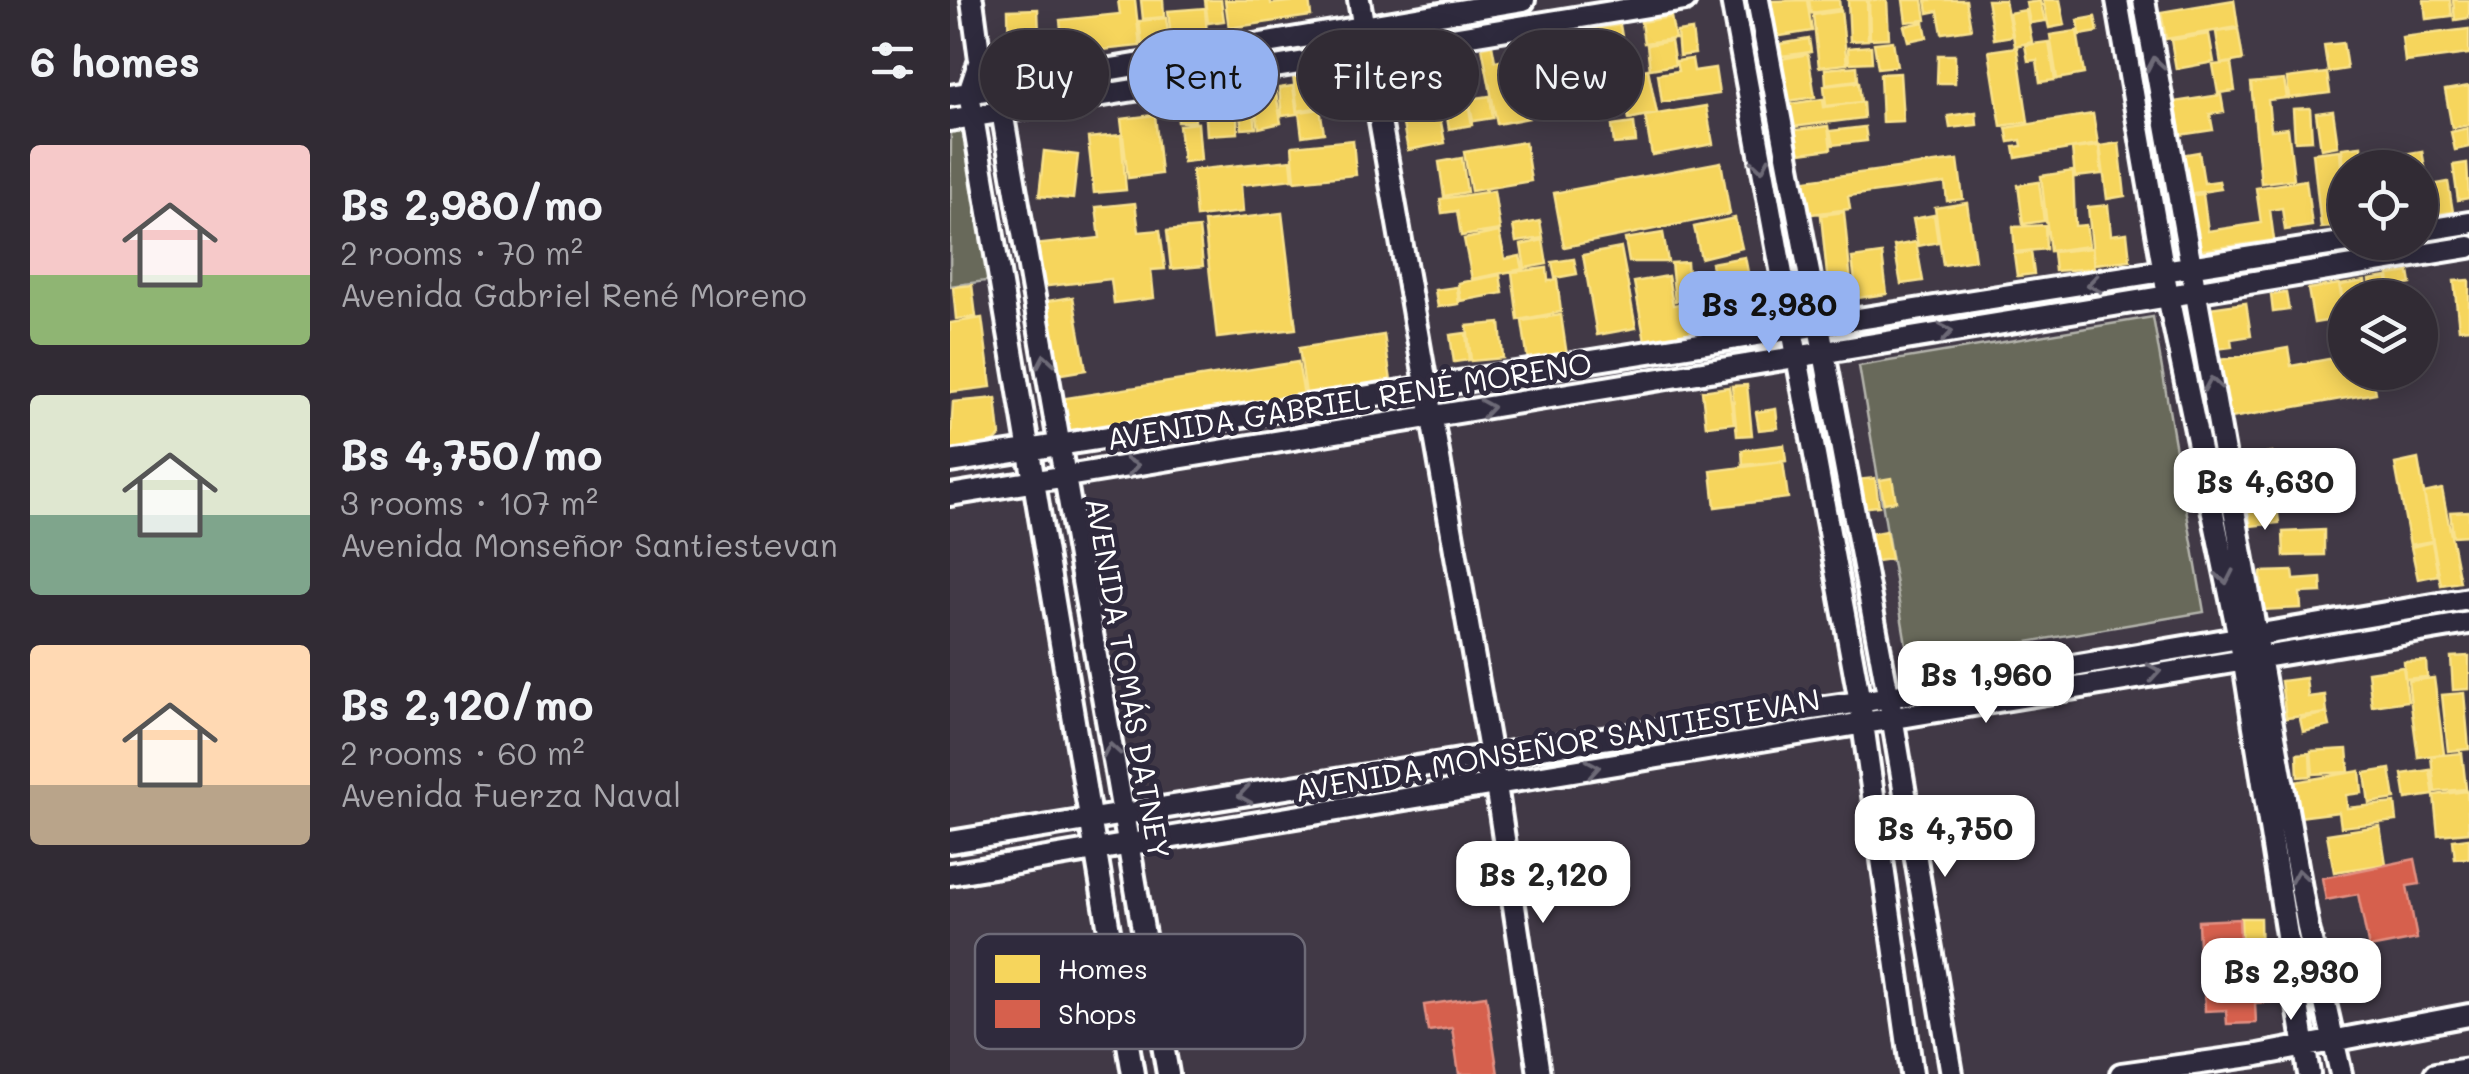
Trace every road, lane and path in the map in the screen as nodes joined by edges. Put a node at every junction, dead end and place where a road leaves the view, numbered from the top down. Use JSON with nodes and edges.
{"nodes":[{"id":1,"x":972,"y":0,"type":"edge"},
{"id":2,"x":1358,"y":0,"type":"edge"},
{"id":3,"x":1524,"y":0,"type":"edge"},
{"id":4,"x":1685,"y":0,"type":"edge"},
{"id":5,"x":1732,"y":0,"type":"edge"},
{"id":6,"x":1758,"y":0,"type":"edge"},
{"id":7,"x":2117,"y":0,"type":"edge"},
{"id":8,"x":2144,"y":0,"type":"edge"},
{"id":9,"x":1363,"y":27,"type":"junction"},
{"id":10,"x":1364,"y":30,"type":"edge"},
{"id":11,"x":1479,"y":34,"type":"edge"},
{"id":12,"x":980,"y":60,"type":"joint"},
{"id":13,"x":1298,"y":63,"type":"edge"},
{"id":14,"x":1109,"y":69,"type":"edge"},
{"id":15,"x":1109,"y":94,"type":"edge"},
{"id":16,"x":959,"y":95,"type":"edge"},
{"id":17,"x":980,"y":115,"type":"edge"},
{"id":18,"x":973,"y":116,"type":"junction"},
{"id":19,"x":950,"y":120,"type":"edge"},
{"id":20,"x":1003,"y":120,"type":"edge"},
{"id":21,"x":1380,"y":120,"type":"edge"},
{"id":22,"x":2469,"y":223,"type":"edge"},
{"id":23,"x":2438,"y":228,"type":"edge"},
{"id":24,"x":2328,"y":245,"type":"edge"},
{"id":25,"x":2469,"y":247,"type":"edge"},
{"id":26,"x":2190,"y":268,"type":"junction"},
{"id":27,"x":2165,"y":272,"type":"junction"},
{"id":28,"x":2194,"y":292,"type":"junction"},
{"id":29,"x":2168,"y":296,"type":"junction"},
{"id":30,"x":1816,"y":326,"type":"junction"},
{"id":31,"x":1790,"y":331,"type":"junction"},
{"id":32,"x":1821,"y":352,"type":"junction"},
{"id":33,"x":1795,"y":357,"type":"junction"},
{"id":34,"x":1427,"y":388,"type":"junction"},
{"id":35,"x":1432,"y":417,"type":"junction"},
{"id":36,"x":1059,"y":446,"type":"junction"},
{"id":37,"x":1030,"y":451,"type":"junction"},
{"id":38,"x":950,"y":462,"type":"edge"},
{"id":39,"x":1064,"y":478,"type":"junction"},
{"id":40,"x":1036,"y":482,"type":"junction"},
{"id":41,"x":950,"y":495,"type":"edge"},
{"id":42,"x":2469,"y":600,"type":"edge"},
{"id":43,"x":2469,"y":623,"type":"edge"},
{"id":44,"x":2250,"y":646,"type":"junction"},
{"id":45,"x":1889,"y":706,"type":"junction"},
{"id":46,"x":1862,"y":712,"type":"junction"},
{"id":47,"x":1491,"y":755,"type":"junction"},
{"id":48,"x":1496,"y":785,"type":"junction"},
{"id":49,"x":1122,"y":814,"type":"junction"},
{"id":50,"x":1093,"y":818,"type":"junction"},
{"id":51,"x":950,"y":842,"type":"edge"},
{"id":52,"x":1127,"y":846,"type":"junction"},
{"id":53,"x":1099,"y":852,"type":"junction"},
{"id":54,"x":950,"y":874,"type":"edge"},
{"id":55,"x":1112,"y":934,"type":"edge"},
{"id":56,"x":1143,"y":934,"type":"edge"},
{"id":57,"x":2469,"y":1015,"type":"edge"},
{"id":58,"x":2334,"y":1040,"type":"junction"},
{"id":59,"x":2304,"y":1046,"type":"junction"},
{"id":60,"x":1130,"y":1049,"type":"edge"},
{"id":61,"x":1164,"y":1049,"type":"edge"},
{"id":62,"x":2469,"y":1069,"type":"edge"},
{"id":63,"x":1134,"y":1074,"type":"edge"},
{"id":64,"x":1168,"y":1074,"type":"edge"},
{"id":65,"x":1539,"y":1074,"type":"edge"},
{"id":66,"x":1912,"y":1074,"type":"edge"},
{"id":67,"x":1952,"y":1074,"type":"edge"},
{"id":68,"x":2120,"y":1074,"type":"edge"},
{"id":69,"x":2309,"y":1074,"type":"edge"},
{"id":70,"x":2341,"y":1074,"type":"edge"},
{"id":71,"x":2436,"y":1074,"type":"edge"}],
"edges":[{"from":1,"to":12,"type":"street","name":"AVENIDA TOMÁS DATNEY"},
{"from":2,"to":9,"type":"street"},
{"from":3,"to":9,"type":"street"},
{"from":4,"to":11,"type":"street"},
{"from":5,"to":31,"type":"street","one_way":true},
{"from":6,"to":30,"type":"street"},
{"from":7,"to":27,"type":"street"},
{"from":26,"to":8,"type":"street","one_way":true},
{"from":9,"to":10,"type":"street"},
{"from":9,"to":14,"type":"street"},
{"from":12,"to":16,"type":"street","name":"AVENIDA TOMÁS DATNEY"},
{"from":13,"to":15,"type":"street"},
{"from":16,"to":18,"type":"street","name":"AVENIDA TOMÁS DATNEY"},
{"from":17,"to":18,"type":"street"},
{"from":18,"to":19,"type":"street"},
{"from":18,"to":37,"type":"street","name":"AVENIDA TOMÁS DATNEY"},
{"from":36,"to":20,"type":"street","name":"AVENIDA TOMÁS DATNEY","one_way":true},
{"from":21,"to":34,"type":"street"},
{"from":22,"to":23,"type":"street"},
{"from":24,"to":26,"type":"street","name":"AVENIDA GABRIEL RENÉ MORENO"},
{"from":25,"to":28,"type":"street","name":"AVENIDA GABRIEL RENÉ MORENO"},
{"from":26,"to":27,"type":"street","name":"AVENIDA GABRIEL RENÉ MORENO"},
{"from":26,"to":28,"type":"street"},
{"from":27,"to":29,"type":"street"},
{"from":27,"to":30,"type":"street","name":"AVENIDA GABRIEL RENÉ MORENO","one_way":true},
{"from":28,"to":29,"type":"street","name":"AVENIDA GABRIEL RENÉ MORENO"},
{"from":44,"to":28,"type":"street","one_way":true},
{"from":32,"to":29,"type":"street","name":"AVENIDA GABRIEL RENÉ MORENO","one_way":true},
{"from":29,"to":44,"type":"street","one_way":true},
{"from":30,"to":31,"type":"street","name":"AVENIDA GABRIEL RENÉ MORENO"},
{"from":30,"to":32,"type":"street"},
{"from":31,"to":33,"type":"street"},
{"from":31,"to":34,"type":"street","name":"AVENIDA GABRIEL RENÉ MORENO"},
{"from":32,"to":33,"type":"street","name":"AVENIDA GABRIEL RENÉ MORENO"},
{"from":32,"to":45,"type":"street"},
{"from":35,"to":33,"type":"street","name":"AVENIDA GABRIEL RENÉ MORENO","one_way":true},
{"from":33,"to":46,"type":"street"},
{"from":34,"to":35,"type":"street"},
{"from":34,"to":36,"type":"street","name":"AVENIDA GABRIEL RENÉ MORENO"},
{"from":39,"to":35,"type":"street","name":"AVENIDA GABRIEL RENÉ MORENO","one_way":true},
{"from":35,"to":47,"type":"street"},
{"from":36,"to":37,"type":"street","name":"AVENIDA GABRIEL RENÉ MORENO"},
{"from":36,"to":39,"type":"street","name":"AVENIDA TOMÁS DATNEY"},
{"from":37,"to":38,"type":"street","name":"AVENIDA GABRIEL RENÉ MORENO"},
{"from":37,"to":40,"type":"street","name":"AVENIDA TOMÁS DATNEY"},
{"from":39,"to":40,"type":"street","name":"AVENIDA GABRIEL RENÉ MORENO"},
{"from":49,"to":39,"type":"street","name":"AVENIDA TOMÁS DATNEY","one_way":true},
{"from":40,"to":41,"type":"street","name":"AVENIDA GABRIEL RENÉ MORENO"},
{"from":40,"to":50,"type":"street","name":"AVENIDA TOMÁS DATNEY"},
{"from":42,"to":44,"type":"street","name":"AVENIDA MONSEÑOR SANTIESTEVAN"},
{"from":43,"to":44,"type":"street","name":"AVENIDA MONSEÑOR SANTIESTEVAN"},
{"from":44,"to":45,"type":"street","name":"AVENIDA MONSEÑOR SANTIESTEVAN"},
{"from":58,"to":44,"type":"street","one_way":true},
{"from":44,"to":59,"type":"street"},
{"from":45,"to":46,"type":"street","name":"AVENIDA MONSEÑOR SANTIESTEVAN"},
{"from":45,"to":67,"type":"street"},
{"from":46,"to":47,"type":"street","name":"AVENIDA MONSEÑOR SANTIESTEVAN"},
{"from":48,"to":46,"type":"street","name":"AVENIDA MONSEÑOR SANTIESTEVAN","one_way":true},
{"from":46,"to":66,"type":"street"},
{"from":47,"to":48,"type":"street"},
{"from":47,"to":49,"type":"street","name":"AVENIDA MONSEÑOR SANTIESTEVAN","one_way":true},
{"from":48,"to":52,"type":"street","name":"AVENIDA MONSEÑOR SANTIESTEVAN"},
{"from":48,"to":65,"type":"street"},
{"from":49,"to":50,"type":"street","name":"AVENIDA MONSEÑOR SANTIESTEVAN"},
{"from":49,"to":52,"type":"street","name":"AVENIDA TOMÁS DATNEY"},
{"from":50,"to":51,"type":"street","name":"AVENIDA MONSEÑOR SANTIESTEVAN"},
{"from":50,"to":53,"type":"street","name":"AVENIDA TOMÁS DATNEY"},
{"from":52,"to":53,"type":"street","name":"AVENIDA MONSEÑOR SANTIESTEVAN"},
{"from":52,"to":56,"type":"street","name":"AVENIDA TOMÁS DATNEY"},
{"from":53,"to":54,"type":"street","name":"AVENIDA MONSEÑOR SANTIESTEVAN"},
{"from":53,"to":55,"type":"street","name":"AVENIDA TOMÁS DATNEY"},
{"from":57,"to":58,"type":"street"},
{"from":58,"to":59,"type":"street"},
{"from":58,"to":70,"type":"street"},
{"from":59,"to":68,"type":"street"},
{"from":59,"to":69,"type":"street"},
{"from":60,"to":63,"type":"street","name":"AVENIDA TOMÁS DATNEY"},
{"from":61,"to":64,"type":"street","name":"AVENIDA TOMÁS DATNEY"},
{"from":62,"to":71,"type":"street"}]}
